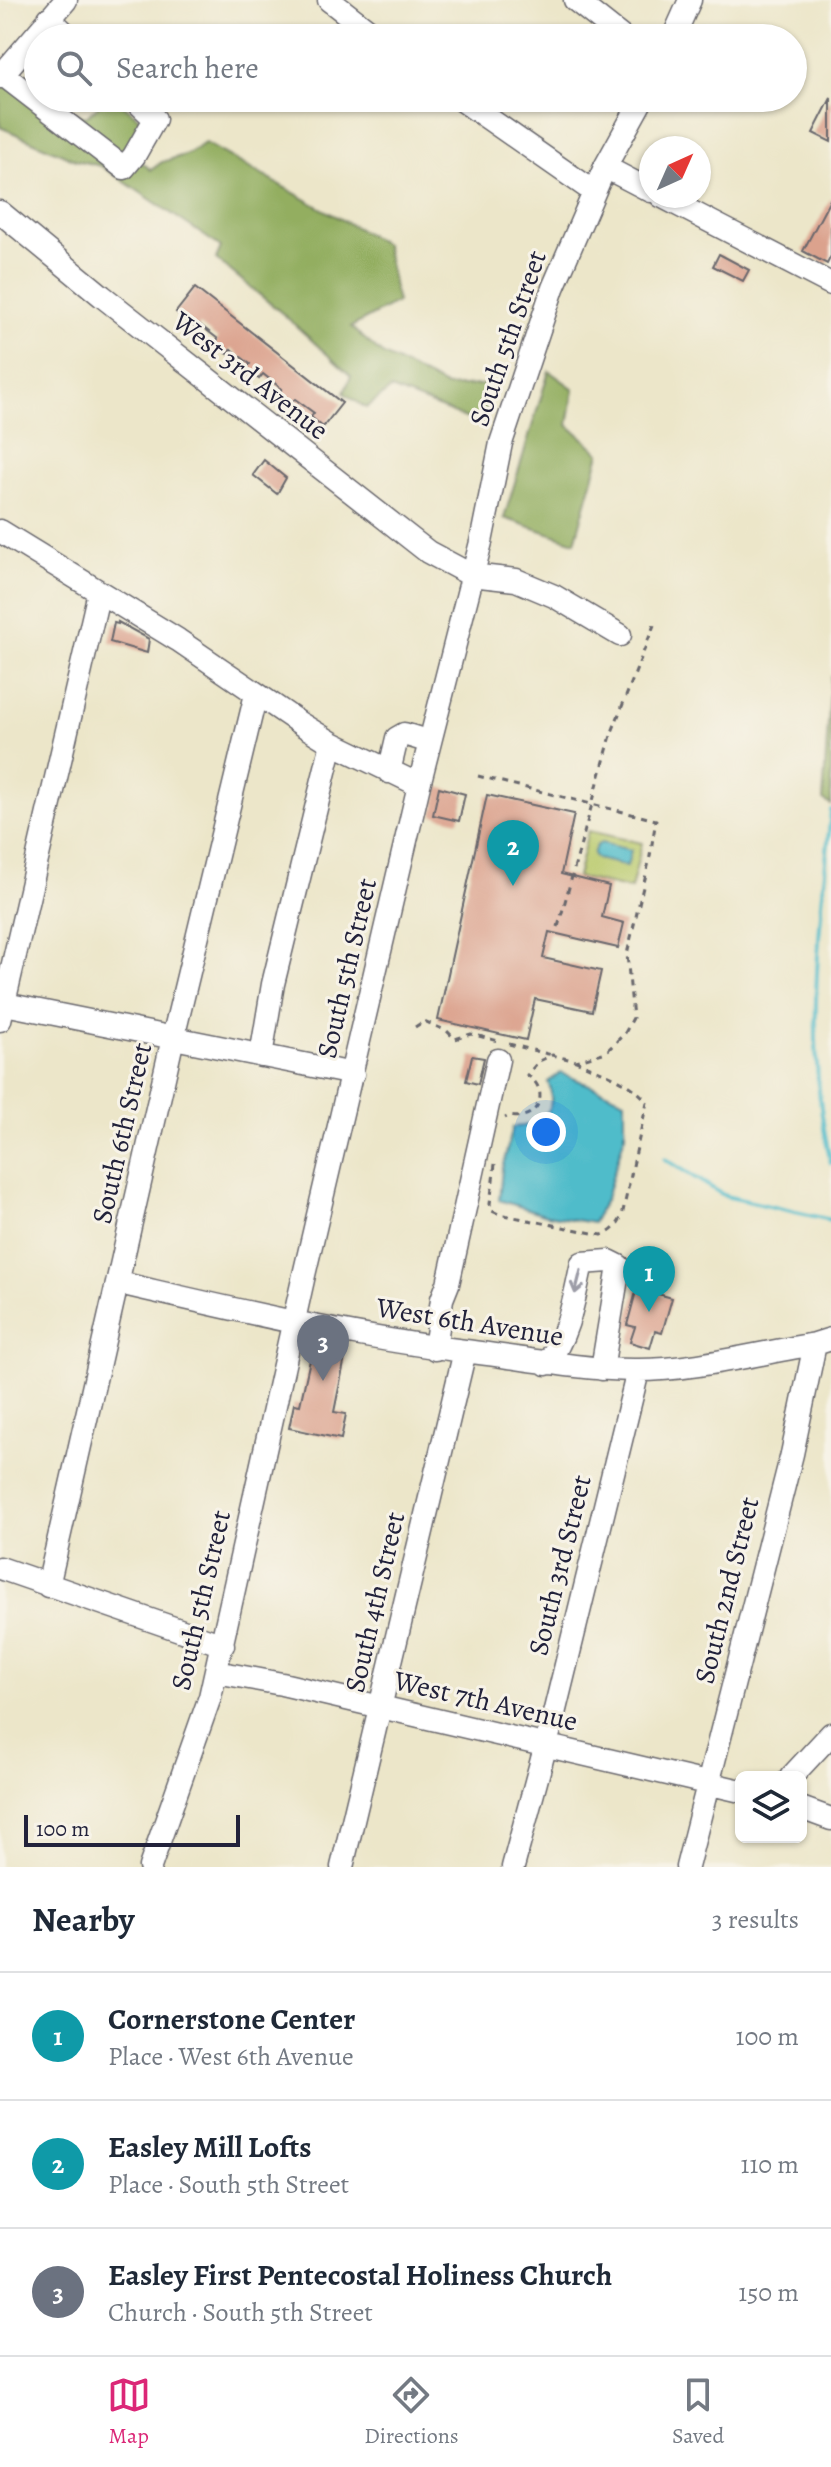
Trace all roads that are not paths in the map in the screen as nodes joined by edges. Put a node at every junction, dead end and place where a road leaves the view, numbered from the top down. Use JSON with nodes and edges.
{"nodes":[{"id":1,"x":66,"y":0,"type":"edge"},
{"id":2,"x":329,"y":0,"type":"edge"},
{"id":3,"x":575,"y":0,"type":"edge"},
{"id":4,"x":690,"y":0,"type":"edge"},
{"id":5,"x":49,"y":18,"type":"junction"},
{"id":6,"x":44,"y":24,"type":"edge"},
{"id":7,"x":55,"y":24,"type":"edge"},
{"id":8,"x":360,"y":24,"type":"edge"},
{"id":9,"x":605,"y":24,"type":"edge"},
{"id":10,"x":679,"y":24,"type":"edge"},
{"id":11,"x":24,"y":48,"type":"edge"},
{"id":12,"x":1,"y":75,"type":"edge"},
{"id":13,"x":24,"y":92,"type":"edge"},
{"id":14,"x":50,"y":112,"type":"edge"},
{"id":15,"x":148,"y":112,"type":"edge"},
{"id":16,"x":479,"y":112,"type":"edge"},
{"id":17,"x":635,"y":112,"type":"edge"},
{"id":18,"x":605,"y":167,"type":"junction"},
{"id":19,"x":639,"y":185,"type":"edge"},
{"id":20,"x":594,"y":192,"type":"junction"},
{"id":21,"x":684,"y":208,"type":"edge"},
{"id":22,"x":0,"y":212,"type":"edge"},
{"id":23,"x":831,"y":284,"type":"edge"},
{"id":24,"x":0,"y":531,"type":"edge"},
{"id":25,"x":471,"y":575,"type":"junction"},
{"id":26,"x":99,"y":592,"type":"junction"},
{"id":27,"x":620,"y":635,"type":"dead end"},
{"id":28,"x":256,"y":694,"type":"junction"},
{"id":29,"x":430,"y":742,"type":"junction"},
{"id":30,"x":332,"y":743,"type":"junction"},
{"id":31,"x":389,"y":772,"type":"junction"},
{"id":32,"x":419,"y":785,"type":"junction"},
{"id":33,"x":1,"y":1009,"type":"edge"},
{"id":34,"x":173,"y":1038,"type":"junction"},
{"id":35,"x":261,"y":1056,"type":"junction"},
{"id":36,"x":498,"y":1060,"type":"dead end"},
{"id":37,"x":353,"y":1074,"type":"junction"},
{"id":38,"x":119,"y":1283,"type":"junction"},
{"id":39,"x":294,"y":1322,"type":"junction"},
{"id":40,"x":823,"y":1342,"type":"edge"},
{"id":41,"x":435,"y":1349,"type":"junction"},
{"id":42,"x":465,"y":1351,"type":"junction"},
{"id":43,"x":546,"y":1364,"type":"junction"},
{"id":44,"x":602,"y":1369,"type":"junction"},
{"id":45,"x":638,"y":1371,"type":"junction"},
{"id":46,"x":0,"y":1568,"type":"edge"},
{"id":47,"x":48,"y":1586,"type":"junction"},
{"id":48,"x":223,"y":1645,"type":"junction"},
{"id":49,"x":216,"y":1672,"type":"junction"},
{"id":50,"x":380,"y":1707,"type":"junction"},
{"id":51,"x":831,"y":1734,"type":"edge"},
{"id":52,"x":546,"y":1745,"type":"junction"},
{"id":53,"x":797,"y":1771,"type":"edge"},
{"id":54,"x":707,"y":1783,"type":"junction"},
{"id":55,"x":735,"y":1790,"type":"edge"},
{"id":56,"x":807,"y":1810,"type":"edge"},
{"id":57,"x":831,"y":1819,"type":"edge"},
{"id":58,"x":150,"y":1867,"type":"edge"},
{"id":59,"x":342,"y":1867,"type":"edge"},
{"id":60,"x":513,"y":1867,"type":"edge"},
{"id":61,"x":687,"y":1867,"type":"edge"}],
"edges":[{"from":1,"to":5,"type":"street"},
{"from":2,"to":8,"type":"street"},
{"from":3,"to":9,"type":"street"},
{"from":4,"to":10,"type":"street"},
{"from":5,"to":6,"type":"street"},
{"from":5,"to":7,"type":"street"},
{"from":11,"to":12,"type":"street"},
{"from":12,"to":13,"type":"street"},
{"from":14,"to":15,"type":"street"},
{"from":16,"to":20,"type":"street"},
{"from":17,"to":18,"type":"street","name":"South 5th Street"},
{"from":18,"to":19,"type":"street"},
{"from":18,"to":20,"type":"street","name":"South 5th Street"},
{"from":20,"to":25,"type":"street","name":"South 5th Street"},
{"from":21,"to":23,"type":"street"},
{"from":22,"to":25,"type":"street","name":"West 3rd Avenue"},
{"from":24,"to":26,"type":"street"},
{"from":25,"to":27,"type":"street"},
{"from":25,"to":29,"type":"street","name":"South 5th Street"},
{"from":26,"to":28,"type":"street"},
{"from":26,"to":33,"type":"street"},
{"from":28,"to":30,"type":"street"},
{"from":28,"to":34,"type":"street","name":"South 6th Street"},
{"from":29,"to":31,"type":"street"},
{"from":29,"to":32,"type":"street","name":"South 5th Street"},
{"from":30,"to":31,"type":"street"},
{"from":30,"to":35,"type":"street"},
{"from":31,"to":32,"type":"street"},
{"from":32,"to":37,"type":"street","name":"South 5th Street"},
{"from":33,"to":34,"type":"street"},
{"from":34,"to":35,"type":"street"},
{"from":34,"to":38,"type":"street","name":"South 6th Street"},
{"from":35,"to":37,"type":"street"},
{"from":36,"to":41,"type":"street"},
{"from":37,"to":39,"type":"street","name":"South 5th Street"},
{"from":38,"to":39,"type":"street","name":"West 6th Avenue"},
{"from":38,"to":47,"type":"street","name":"South 6th Street"},
{"from":39,"to":41,"type":"street","name":"West 6th Avenue"},
{"from":39,"to":48,"type":"street","name":"South 5th Street"},
{"from":40,"to":45,"type":"street","name":"West 6th Avenue"},
{"from":40,"to":54,"type":"street","name":"South 2nd Street"},
{"from":41,"to":42,"type":"street","name":"West 6th Avenue"},
{"from":42,"to":43,"type":"street","name":"West 6th Avenue"},
{"from":42,"to":50,"type":"street","name":"South 4th Street"},
{"from":43,"to":44,"type":"street","name":"West 6th Avenue"},
{"from":44,"to":43,"type":"street","one_way":true},
{"from":44,"to":45,"type":"street","name":"West 6th Avenue"},
{"from":45,"to":52,"type":"street","name":"South 3rd Street"},
{"from":46,"to":47,"type":"street"},
{"from":47,"to":48,"type":"street"},
{"from":48,"to":49,"type":"street","name":"South 5th Street"},
{"from":49,"to":50,"type":"street","name":"West 7th Avenue"},
{"from":49,"to":58,"type":"street","name":"South 5th Street"},
{"from":50,"to":52,"type":"street","name":"West 7th Avenue"},
{"from":50,"to":59,"type":"street","name":"South 4th Street"},
{"from":51,"to":53,"type":"street"},
{"from":52,"to":54,"type":"street","name":"West 7th Avenue"},
{"from":52,"to":60,"type":"street","name":"South 3rd Street"},
{"from":54,"to":55,"type":"street","name":"West 7th Avenue"},
{"from":54,"to":61,"type":"street","name":"South 2nd Street"},
{"from":56,"to":57,"type":"street"}]}
